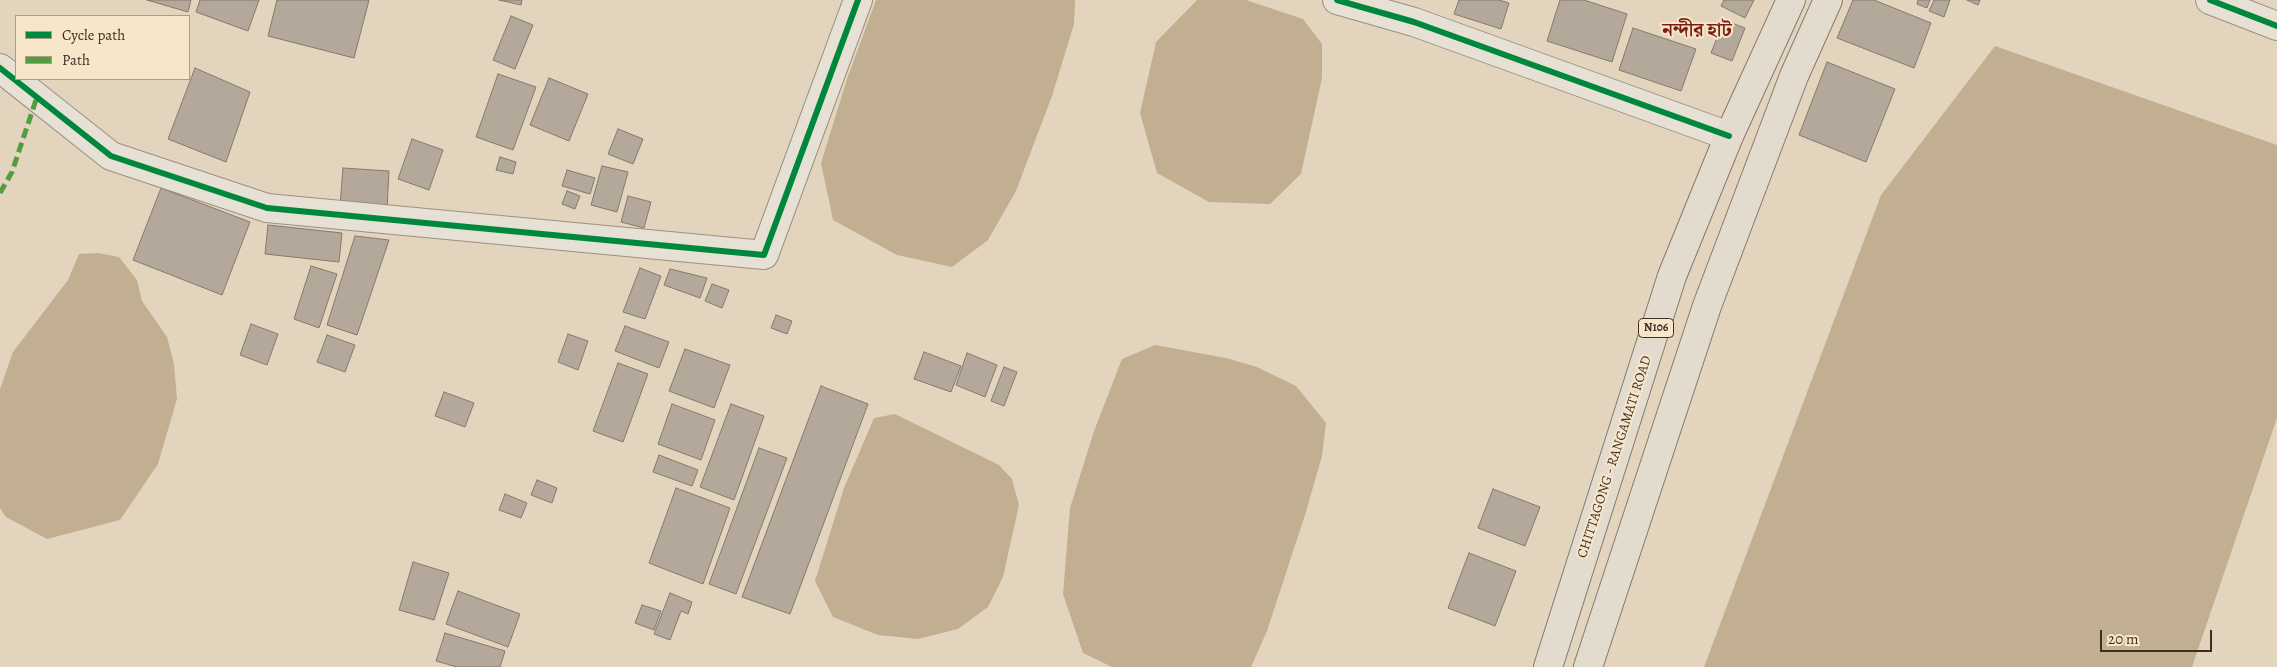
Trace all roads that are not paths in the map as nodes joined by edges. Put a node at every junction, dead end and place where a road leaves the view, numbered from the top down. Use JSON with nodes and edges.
{"nodes":[{"id":1,"x":858,"y":0,"type":"edge"},
{"id":2,"x":1337,"y":0,"type":"edge"},
{"id":3,"x":1791,"y":0,"type":"edge"},
{"id":4,"x":1828,"y":0,"type":"edge"},
{"id":5,"x":2210,"y":0,"type":"edge"},
{"id":6,"x":2277,"y":26,"type":"edge"},
{"id":7,"x":0,"y":68,"type":"edge"},
{"id":8,"x":15,"y":80,"type":"edge"},
{"id":9,"x":15,"y":80,"type":"edge"},
{"id":10,"x":1729,"y":136,"type":"junction"},
{"id":11,"x":1548,"y":667,"type":"edge"},
{"id":12,"x":1588,"y":667,"type":"edge"}],
"edges":[{"from":1,"to":8,"type":"street"},
{"from":2,"to":10,"type":"street"},
{"from":3,"to":10,"type":"highway","name":"CHITTAGONG - RANGAMATI ROAD","number":"N106"},
{"from":4,"to":12,"type":"highway"},
{"from":5,"to":6,"type":"street"},
{"from":7,"to":9,"type":"street"},
{"from":10,"to":11,"type":"highway","name":"CHITTAGONG - RANGAMATI ROAD","number":"N106"}]}
